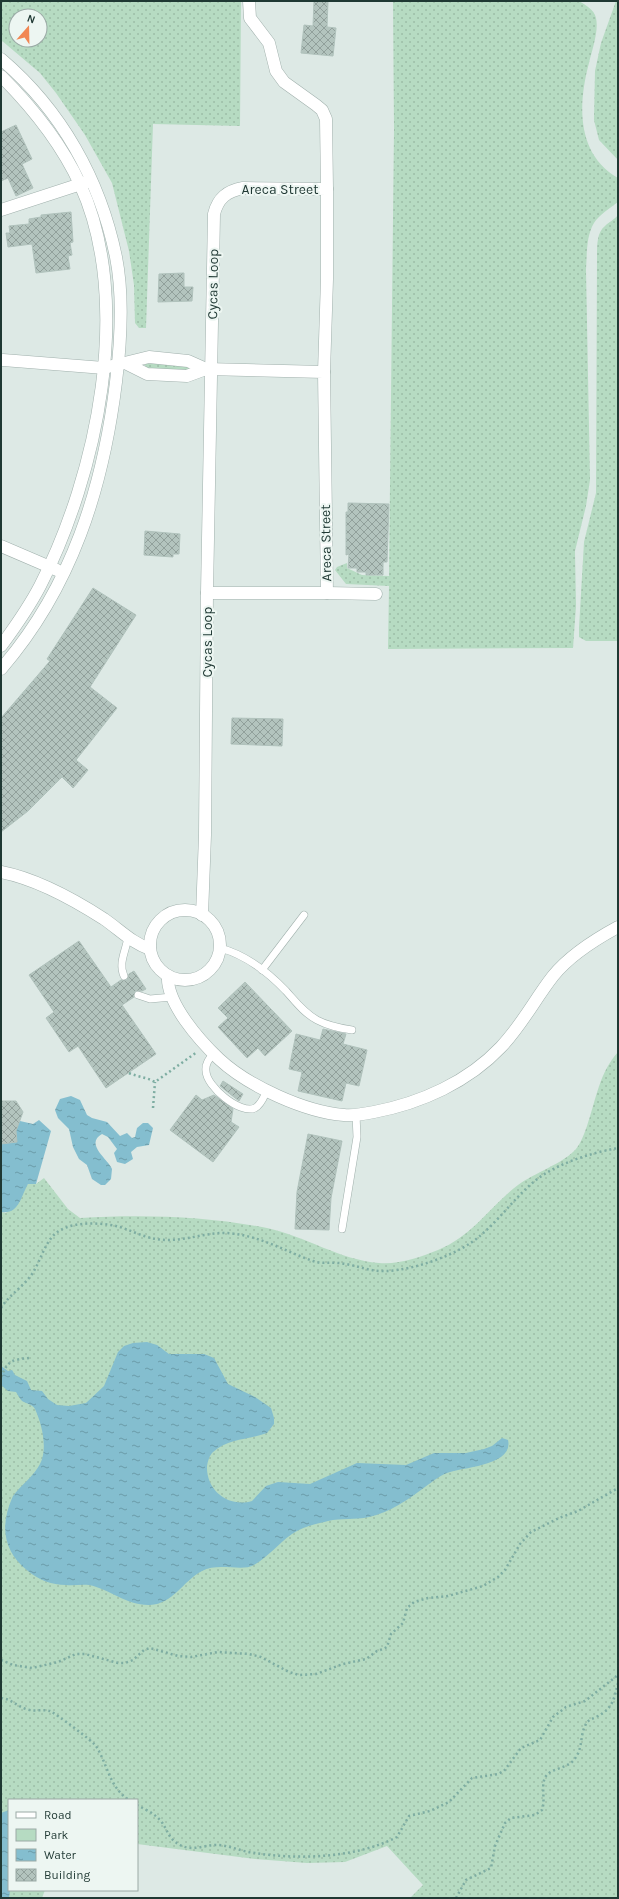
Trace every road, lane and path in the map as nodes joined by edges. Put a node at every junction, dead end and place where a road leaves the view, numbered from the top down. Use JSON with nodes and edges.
{"nodes":[{"id":1,"x":249,"y":1,"type":"edge"},
{"id":2,"x":1,"y":59,"type":"edge"},
{"id":3,"x":1,"y":76,"type":"edge"},
{"id":4,"x":92,"y":180,"type":"junction"},
{"id":5,"x":80,"y":185,"type":"junction"},
{"id":6,"x":327,"y":189,"type":"junction"},
{"id":7,"x":220,"y":199,"type":"joint"},
{"id":8,"x":1,"y":210,"type":"edge"},
{"id":9,"x":3,"y":360,"type":"dead end"},
{"id":10,"x":122,"y":363,"type":"junction"},
{"id":11,"x":104,"y":368,"type":"junction"},
{"id":12,"x":209,"y":369,"type":"junction"},
{"id":13,"x":324,"y":372,"type":"junction"},
{"id":14,"x":1,"y":546,"type":"edge"},
{"id":15,"x":50,"y":567,"type":"junction"},
{"id":16,"x":65,"y":573,"type":"junction"},
{"id":17,"x":207,"y":592,"type":"junction"},
{"id":18,"x":327,"y":593,"type":"junction"},
{"id":19,"x":376,"y":594,"type":"dead end"},
{"id":20,"x":1,"y":646,"type":"edge"},
{"id":21,"x":1,"y":669,"type":"edge"},
{"id":22,"x":1,"y":872,"type":"edge"},
{"id":23,"x":304,"y":914,"type":"dead end"},
{"id":24,"x":202,"y":915,"type":"junction"},
{"id":25,"x":618,"y":927,"type":"edge"},
{"id":26,"x":128,"y":937,"type":"junction"},
{"id":27,"x":150,"y":948,"type":"junction"},
{"id":28,"x":220,"y":948,"type":"junction"},
{"id":29,"x":262,"y":970,"type":"junction"},
{"id":30,"x":124,"y":976,"type":"dead end"},
{"id":31,"x":168,"y":976,"type":"junction"},
{"id":32,"x":138,"y":995,"type":"dead end"},
{"id":33,"x":172,"y":997,"type":"junction"},
{"id":34,"x":352,"y":1030,"type":"dead end"},
{"id":35,"x":209,"y":1050,"type":"junction"},
{"id":36,"x":129,"y":1073,"type":"dead end"},
{"id":37,"x":155,"y":1082,"type":"junction"},
{"id":38,"x":267,"y":1090,"type":"junction"},
{"id":39,"x":153,"y":1108,"type":"dead end"},
{"id":40,"x":356,"y":1115,"type":"junction"},
{"id":41,"x":618,"y":1148,"type":"edge"},
{"id":42,"x":342,"y":1229,"type":"dead end"},
{"id":43,"x":1,"y":1308,"type":"edge"},
{"id":44,"x":29,"y":1358,"type":"dead end"},
{"id":45,"x":1,"y":1377,"type":"edge"},
{"id":46,"x":618,"y":1488,"type":"edge"},
{"id":47,"x":1,"y":1660,"type":"edge"},
{"id":48,"x":618,"y":1676,"type":"edge"},
{"id":49,"x":618,"y":1683,"type":"edge"},
{"id":50,"x":1,"y":1698,"type":"edge"},
{"id":51,"x":128,"y":1799,"type":"edge"},
{"id":52,"x":138,"y":1806,"type":"edge"},
{"id":53,"x":456,"y":1898,"type":"edge"}],
"edges":[{"from":1,"to":6,"type":"street"},
{"from":2,"to":4,"type":"street"},
{"from":3,"to":5,"type":"street"},
{"from":4,"to":5,"type":"street"},
{"from":4,"to":10,"type":"street"},
{"from":5,"to":8,"type":"street"},
{"from":5,"to":11,"type":"street"},
{"from":6,"to":7,"type":"street","name":"Areca Street"},
{"from":6,"to":13,"type":"street","name":"Areca Street"},
{"from":7,"to":12,"type":"street","name":"Cycas Loop"},
{"from":9,"to":11,"type":"street"},
{"from":10,"to":11,"type":"street"},
{"from":10,"to":12,"type":"street"},
{"from":10,"to":12,"type":"street"},
{"from":10,"to":16,"type":"street"},
{"from":11,"to":15,"type":"street"},
{"from":12,"to":13,"type":"street"},
{"from":12,"to":17,"type":"street","name":"Cycas Loop"},
{"from":13,"to":18,"type":"street","name":"Areca Street"},
{"from":14,"to":15,"type":"street"},
{"from":15,"to":16,"type":"street"},
{"from":15,"to":20,"type":"street"},
{"from":16,"to":21,"type":"street"},
{"from":17,"to":18,"type":"street","name":"Areca Street"},
{"from":17,"to":24,"type":"street","name":"Cycas Loop"},
{"from":18,"to":19,"type":"street"},
{"from":22,"to":26,"type":"street"},
{"from":23,"to":29,"type":"lane"},
{"from":24,"to":27,"type":"street"},
{"from":24,"to":28,"type":"street"},
{"from":25,"to":40,"type":"street"},
{"from":26,"to":27,"type":"street"},
{"from":26,"to":30,"type":"lane"},
{"from":27,"to":31,"type":"street"},
{"from":28,"to":29,"type":"lane"},
{"from":28,"to":31,"type":"street"},
{"from":29,"to":34,"type":"lane"},
{"from":31,"to":33,"type":"street"},
{"from":32,"to":33,"type":"lane"},
{"from":33,"to":35,"type":"street"},
{"from":35,"to":37,"type":"path"},
{"from":35,"to":38,"type":"street"},
{"from":35,"to":38,"type":"lane"},
{"from":36,"to":37,"type":"path"},
{"from":37,"to":39,"type":"path"},
{"from":38,"to":40,"type":"street"},
{"from":40,"to":42,"type":"lane"},
{"from":41,"to":43,"type":"path"},
{"from":44,"to":45,"type":"path"},
{"from":46,"to":47,"type":"path"},
{"from":48,"to":52,"type":"path"},
{"from":49,"to":53,"type":"path"},
{"from":50,"to":51,"type":"path"}]}
